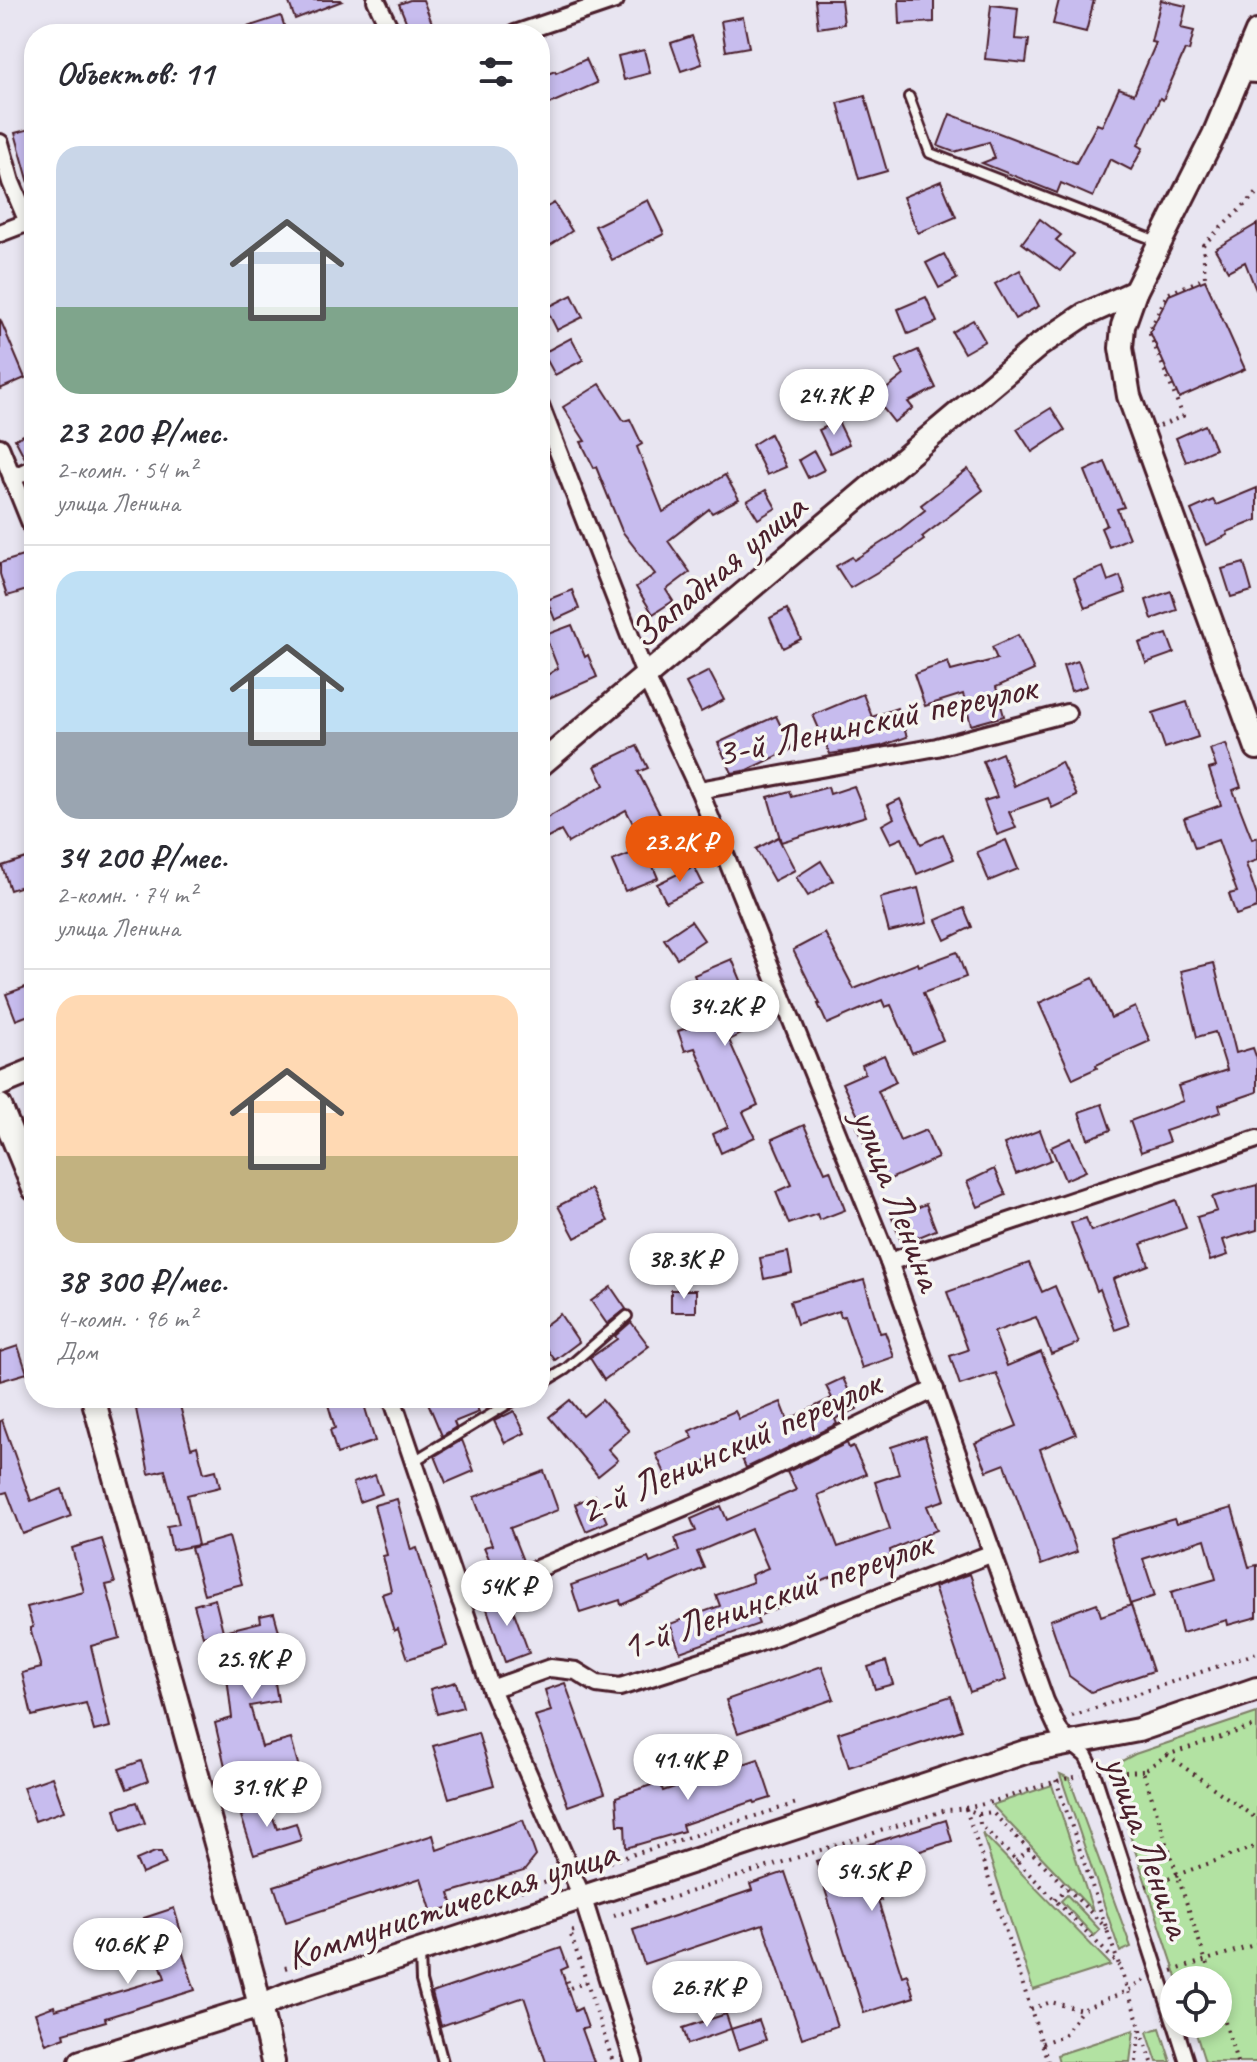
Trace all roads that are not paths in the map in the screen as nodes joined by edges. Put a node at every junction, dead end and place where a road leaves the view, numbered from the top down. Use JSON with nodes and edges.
{"nodes":[{"id":1,"x":376,"y":0,"type":"edge"},
{"id":2,"x":615,"y":0,"type":"edge"},
{"id":3,"x":387,"y":24,"type":"edge"},
{"id":4,"x":544,"y":24,"type":"edge"},
{"id":5,"x":1257,"y":32,"type":"edge"},
{"id":6,"x":1249,"y":74,"type":"edge"},
{"id":7,"x":909,"y":97,"type":"dead end"},
{"id":8,"x":0,"y":143,"type":"edge"},
{"id":9,"x":24,"y":207,"type":"edge"},
{"id":10,"x":24,"y":224,"type":"edge"},
{"id":11,"x":0,"y":233,"type":"edge"},
{"id":12,"x":1159,"y":242,"type":"junction"},
{"id":13,"x":1135,"y":292,"type":"junction"},
{"id":14,"x":550,"y":431,"type":"edge"},
{"id":15,"x":0,"y":447,"type":"edge"},
{"id":16,"x":24,"y":473,"type":"edge"},
{"id":17,"x":12,"y":478,"type":"junction"},
{"id":18,"x":24,"y":507,"type":"edge"},
{"id":19,"x":646,"y":677,"type":"junction"},
{"id":20,"x":1067,"y":713,"type":"dead end"},
{"id":21,"x":1257,"y":748,"type":"edge"},
{"id":22,"x":550,"y":757,"type":"edge"},
{"id":23,"x":699,"y":790,"type":"junction"},
{"id":24,"x":24,"y":1074,"type":"edge"},
{"id":25,"x":0,"y":1084,"type":"edge"},
{"id":26,"x":0,"y":1106,"type":"edge"},
{"id":27,"x":1257,"y":1139,"type":"edge"},
{"id":28,"x":24,"y":1162,"type":"edge"},
{"id":29,"x":889,"y":1262,"type":"junction"},
{"id":30,"x":627,"y":1316,"type":"dead end"},
{"id":31,"x":550,"y":1379,"type":"edge"},
{"id":32,"x":935,"y":1389,"type":"junction"},
{"id":33,"x":96,"y":1408,"type":"edge"},
{"id":34,"x":395,"y":1408,"type":"edge"},
{"id":35,"x":501,"y":1408,"type":"edge"},
{"id":36,"x":414,"y":1461,"type":"junction"},
{"id":37,"x":993,"y":1553,"type":"junction"},
{"id":38,"x":461,"y":1601,"type":"junction"},
{"id":39,"x":491,"y":1689,"type":"junction"},
{"id":40,"x":1257,"y":1689,"type":"edge"},
{"id":41,"x":1069,"y":1743,"type":"junction"},
{"id":42,"x":583,"y":1899,"type":"junction"},
{"id":43,"x":419,"y":1952,"type":"junction"},
{"id":44,"x":1160,"y":1980,"type":"edge"},
{"id":45,"x":260,"y":2006,"type":"junction"},
{"id":46,"x":1179,"y":2038,"type":"edge"},
{"id":47,"x":81,"y":2062,"type":"edge"},
{"id":48,"x":273,"y":2062,"type":"edge"},
{"id":49,"x":443,"y":2062,"type":"edge"},
{"id":50,"x":634,"y":2062,"type":"edge"},
{"id":51,"x":1187,"y":2062,"type":"edge"}],
"edges":[{"from":1,"to":3,"type":"street"},
{"from":2,"to":4,"type":"street"},
{"from":5,"to":6,"type":"main road"},
{"from":6,"to":12,"type":"main road"},
{"from":7,"to":12,"type":"lane"},
{"from":8,"to":9,"type":"street"},
{"from":10,"to":11,"type":"street"},
{"from":12,"to":13,"type":"main road"},
{"from":13,"to":19,"type":"main road","name":"Западная улица"},
{"from":13,"to":21,"type":"main road"},
{"from":14,"to":19,"type":"street","name":"улица Ленина"},
{"from":15,"to":17,"type":"street"},
{"from":16,"to":17,"type":"street"},
{"from":17,"to":18,"type":"street"},
{"from":19,"to":22,"type":"main road","name":"Западная улица"},
{"from":19,"to":23,"type":"street","name":"улица Ленина"},
{"from":20,"to":23,"type":"street","name":"3-й Ленинский переулок"},
{"from":23,"to":29,"type":"street","name":"улица Ленина"},
{"from":24,"to":25,"type":"main road"},
{"from":26,"to":28,"type":"main road"},
{"from":27,"to":29,"type":"street"},
{"from":29,"to":32,"type":"street","name":"улица Ленина"},
{"from":30,"to":31,"type":"lane"},
{"from":32,"to":37,"type":"street","name":"улица Ленина"},
{"from":32,"to":38,"type":"street","name":"2-й Ленинский переулок"},
{"from":33,"to":45,"type":"main road"},
{"from":34,"to":36,"type":"street"},
{"from":35,"to":36,"type":"lane"},
{"from":36,"to":38,"type":"street"},
{"from":37,"to":39,"type":"street","name":"1-й Ленинский переулок"},
{"from":37,"to":41,"type":"street","name":"улица Ленина"},
{"from":38,"to":39,"type":"street"},
{"from":39,"to":42,"type":"street"},
{"from":40,"to":41,"type":"main road","name":"Коммунистическая улица"},
{"from":41,"to":42,"type":"main road","name":"Коммунистическая улица"},
{"from":41,"to":44,"type":"street","name":"улица Ленина"},
{"from":42,"to":43,"type":"main road","name":"Коммунистическая улица"},
{"from":42,"to":50,"type":"street"},
{"from":43,"to":45,"type":"main road","name":"Коммунистическая улица"},
{"from":43,"to":49,"type":"lane"},
{"from":45,"to":47,"type":"main road","name":"Коммунистическая улица"},
{"from":45,"to":48,"type":"main road"},
{"from":46,"to":51,"type":"street","name":"улица Ленина"}]}
